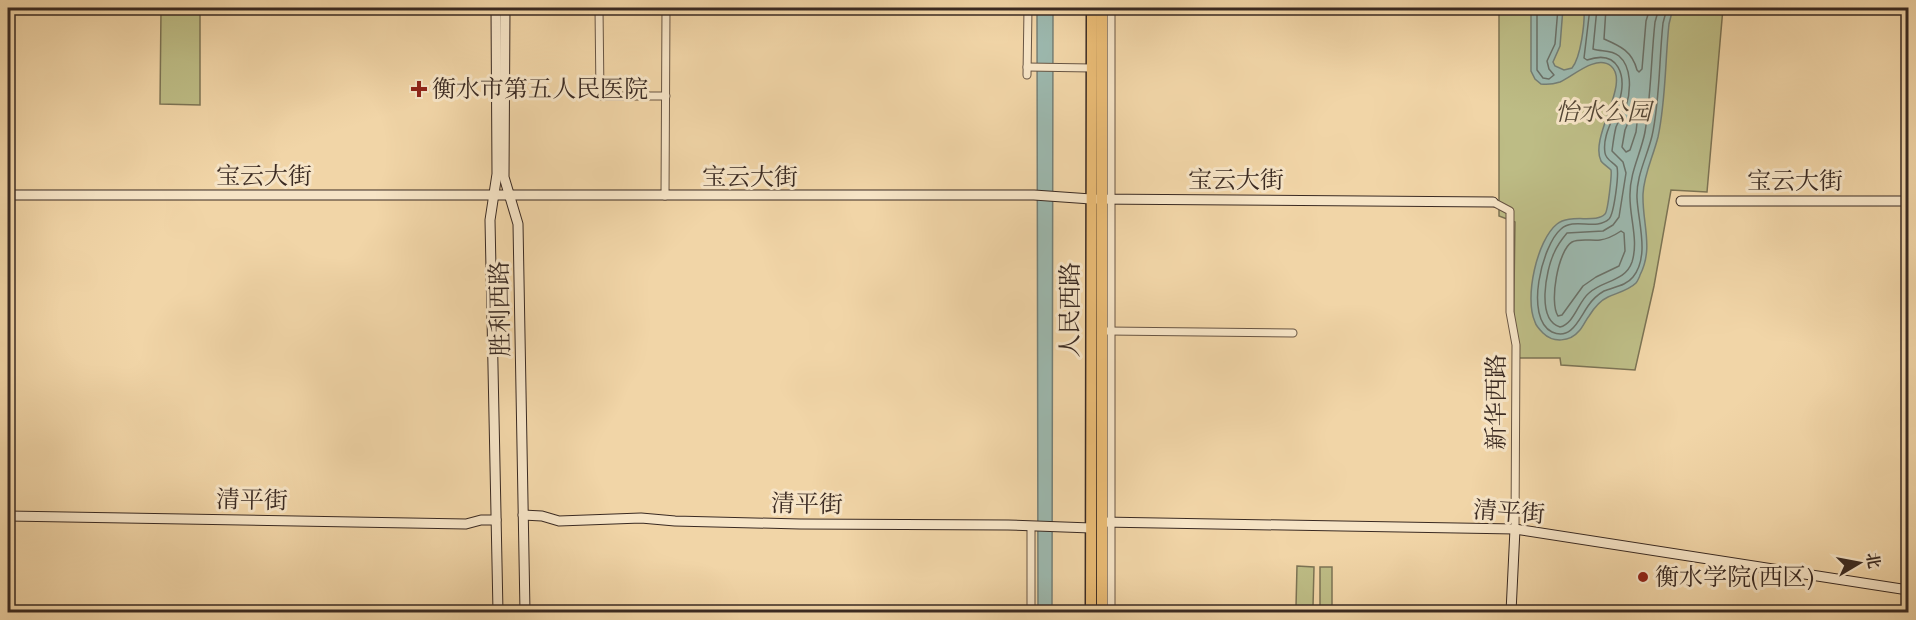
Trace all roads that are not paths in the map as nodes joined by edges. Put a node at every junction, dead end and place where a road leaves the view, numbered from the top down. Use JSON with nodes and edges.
{"nodes":[{"id":1,"x":496,"y":8,"type":"edge"},
{"id":2,"x":505,"y":8,"type":"edge"},
{"id":3,"x":599,"y":8,"type":"edge"},
{"id":4,"x":666,"y":8,"type":"edge"},
{"id":5,"x":1028,"y":8,"type":"edge"},
{"id":6,"x":1092,"y":8,"type":"edge"},
{"id":7,"x":1102,"y":8,"type":"edge"},
{"id":8,"x":1111,"y":8,"type":"edge"},
{"id":9,"x":1092,"y":68,"type":"junction"},
{"id":10,"x":666,"y":96,"type":"junction"},
{"id":11,"x":8,"y":195,"type":"edge"},
{"id":12,"x":494,"y":196,"type":"junction"},
{"id":13,"x":510,"y":196,"type":"junction"},
{"id":14,"x":665,"y":196,"type":"junction"},
{"id":15,"x":1101,"y":199,"type":"junction"},
{"id":16,"x":1681,"y":201,"type":"dead end"},
{"id":17,"x":1908,"y":201,"type":"edge"},
{"id":18,"x":1492,"y":202,"type":"joint"},
{"id":19,"x":1106,"y":331,"type":"junction"},
{"id":20,"x":1293,"y":333,"type":"dead end"},
{"id":21,"x":523,"y":515,"type":"junction"},
{"id":22,"x":8,"y":516,"type":"edge"},
{"id":23,"x":496,"y":520,"type":"junction"},
{"id":24,"x":1106,"y":522,"type":"junction"},
{"id":25,"x":1033,"y":527,"type":"junction"},
{"id":26,"x":1091,"y":528,"type":"junction"},
{"id":27,"x":1515,"y":529,"type":"junction"},
{"id":28,"x":1908,"y":590,"type":"edge"},
{"id":29,"x":498,"y":612,"type":"edge"},
{"id":30,"x":525,"y":612,"type":"edge"},
{"id":31,"x":1031,"y":612,"type":"edge"},
{"id":32,"x":1091,"y":612,"type":"edge"},
{"id":33,"x":1102,"y":612,"type":"edge"},
{"id":34,"x":1111,"y":612,"type":"edge"},
{"id":35,"x":1511,"y":612,"type":"edge"}],
"edges":[{"from":1,"to":12,"type":"street","name":"胜利西路"},
{"from":2,"to":13,"type":"street","name":"胜利西路"},
{"from":3,"to":10,"type":"street"},
{"from":4,"to":10,"type":"street"},
{"from":5,"to":9,"type":"street"},
{"from":6,"to":9,"type":"main road","name":"人民西路"},
{"from":7,"to":15,"type":"main road","name":"人民西路"},
{"from":8,"to":15,"type":"street"},
{"from":9,"to":15,"type":"main road","name":"人民西路"},
{"from":10,"to":14,"type":"street"},
{"from":11,"to":12,"type":"street","name":"宝云大街"},
{"from":12,"to":13,"type":"street","name":"宝云大街"},
{"from":12,"to":23,"type":"street","name":"胜利西路"},
{"from":13,"to":14,"type":"street","name":"宝云大街"},
{"from":13,"to":21,"type":"street","name":"胜利西路"},
{"from":14,"to":15,"type":"street","name":"宝云大街"},
{"from":15,"to":18,"type":"street","name":"宝云大街"},
{"from":15,"to":19,"type":"main road","name":"人民西路"},
{"from":15,"to":26,"type":"main road","name":"人民西路"},
{"from":16,"to":17,"type":"street","name":"宝云大街"},
{"from":18,"to":27,"type":"street","name":"新华西路"},
{"from":19,"to":20,"type":"street"},
{"from":19,"to":24,"type":"main road","name":"人民西路"},
{"from":21,"to":25,"type":"street","name":"清平街"},
{"from":21,"to":30,"type":"street","name":"胜利西路"},
{"from":22,"to":23,"type":"street","name":"清平街"},
{"from":23,"to":29,"type":"street","name":"胜利西路"},
{"from":24,"to":27,"type":"street","name":"清平街"},
{"from":24,"to":33,"type":"main road","name":"人民西路"},
{"from":24,"to":34,"type":"street"},
{"from":25,"to":26,"type":"street","name":"清平街"},
{"from":25,"to":31,"type":"street"},
{"from":26,"to":32,"type":"main road","name":"人民西路"},
{"from":27,"to":28,"type":"street","name":"清平街"},
{"from":27,"to":35,"type":"street","name":"新华西路"}]}
